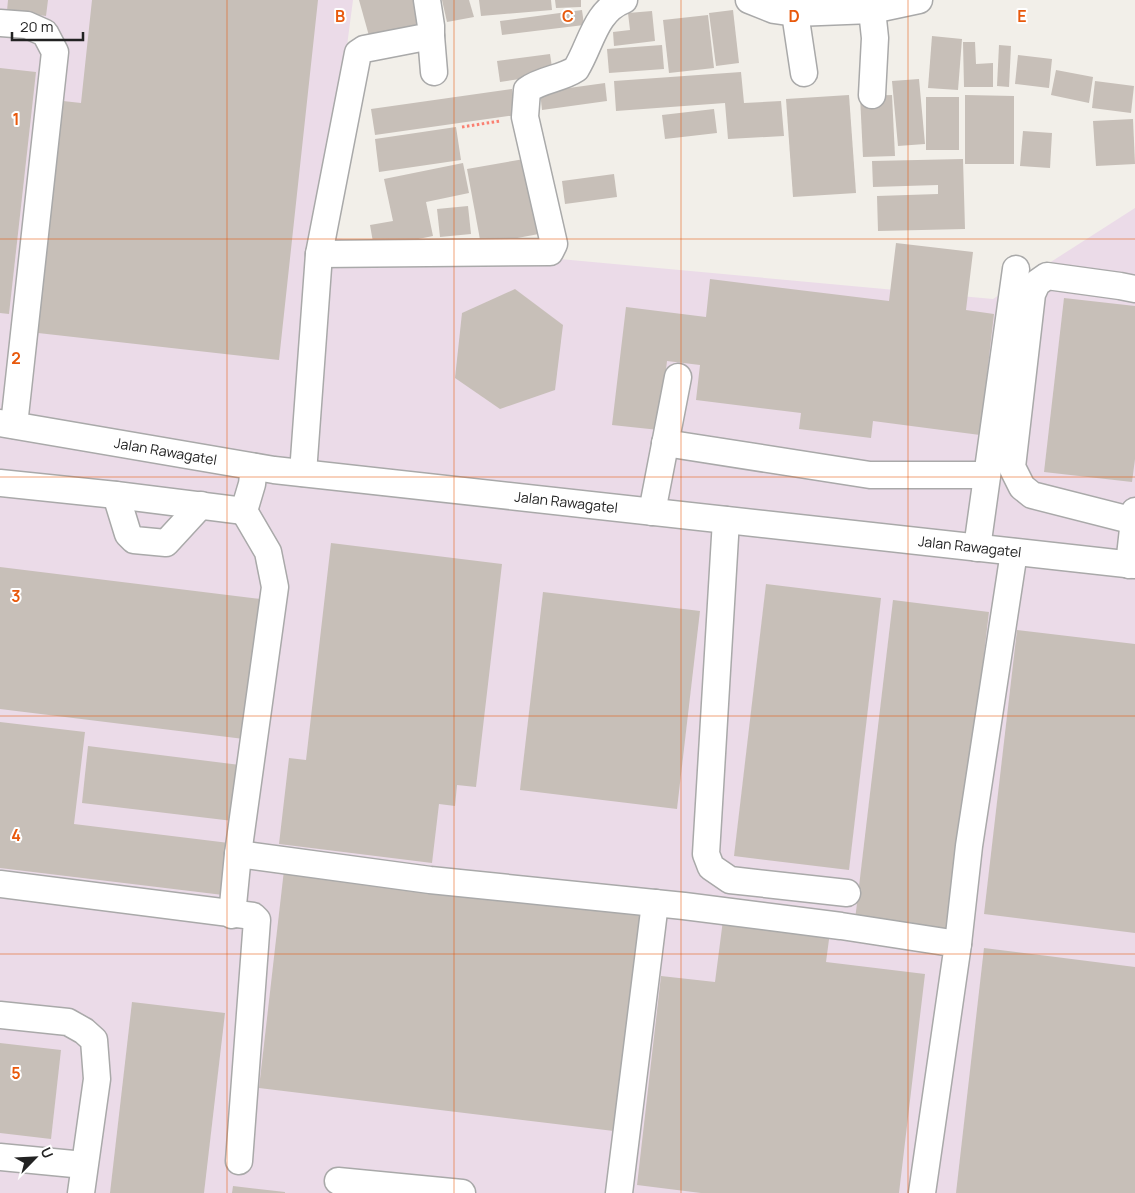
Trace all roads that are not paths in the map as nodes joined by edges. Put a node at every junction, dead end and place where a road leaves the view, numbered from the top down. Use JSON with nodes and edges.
{"nodes":[{"id":1,"x":427,"y":0,"type":"edge"},
{"id":2,"x":624,"y":0,"type":"edge"},
{"id":3,"x":749,"y":0,"type":"edge"},
{"id":4,"x":920,"y":0,"type":"edge"},
{"id":5,"x":872,"y":10,"type":"junction"},
{"id":6,"x":795,"y":13,"type":"junction"},
{"id":7,"x":0,"y":23,"type":"edge"},
{"id":8,"x":431,"y":36,"type":"junction"},
{"id":9,"x":434,"y":72,"type":"dead end"},
{"id":10,"x":804,"y":73,"type":"dead end"},
{"id":11,"x":872,"y":95,"type":"dead end"},
{"id":12,"x":319,"y":254,"type":"junction"},
{"id":13,"x":1016,"y":268,"type":"dead end"},
{"id":14,"x":1135,"y":289,"type":"edge"},
{"id":15,"x":678,"y":377,"type":"dead end"},
{"id":16,"x":7,"y":424,"type":"edge"},
{"id":17,"x":665,"y":443,"type":"junction"},
{"id":18,"x":254,"y":467,"type":"junction"},
{"id":19,"x":303,"y":473,"type":"junction"},
{"id":20,"x":987,"y":474,"type":"junction"},
{"id":21,"x":0,"y":483,"type":"edge"},
{"id":22,"x":116,"y":495,"type":"junction"},
{"id":23,"x":201,"y":506,"type":"junction"},
{"id":24,"x":244,"y":512,"type":"junction"},
{"id":25,"x":652,"y":512,"type":"junction"},
{"id":26,"x":1134,"y":516,"type":"edge"},
{"id":27,"x":726,"y":520,"type":"junction"},
{"id":28,"x":977,"y":548,"type":"junction"},
{"id":29,"x":1014,"y":552,"type":"junction"},
{"id":30,"x":1132,"y":565,"type":"edge"},
{"id":31,"x":238,"y":854,"type":"junction"},
{"id":32,"x":0,"y":884,"type":"edge"},
{"id":33,"x":847,"y":893,"type":"dead end"},
{"id":34,"x":655,"y":903,"type":"junction"},
{"id":35,"x":232,"y":915,"type":"junction"},
{"id":36,"x":958,"y":944,"type":"junction"},
{"id":37,"x":0,"y":1015,"type":"edge"},
{"id":38,"x":0,"y":1157,"type":"edge"},
{"id":39,"x":239,"y":1161,"type":"dead end"},
{"id":40,"x":84,"y":1165,"type":"junction"},
{"id":41,"x":338,"y":1180,"type":"dead end"},
{"id":42,"x":81,"y":1193,"type":"edge"},
{"id":43,"x":462,"y":1193,"type":"edge"},
{"id":44,"x":619,"y":1193,"type":"edge"},
{"id":45,"x":922,"y":1193,"type":"edge"}],
"edges":[{"from":1,"to":8,"type":"street"},
{"from":2,"to":12,"type":"street"},
{"from":3,"to":6,"type":"street"},
{"from":4,"to":5,"type":"street"},
{"from":5,"to":6,"type":"street"},
{"from":5,"to":11,"type":"street"},
{"from":6,"to":10,"type":"street"},
{"from":7,"to":16,"type":"street"},
{"from":8,"to":9,"type":"street"},
{"from":8,"to":12,"type":"street"},
{"from":12,"to":19,"type":"street"},
{"from":13,"to":20,"type":"street"},
{"from":14,"to":26,"type":"street"},
{"from":15,"to":17,"type":"street"},
{"from":16,"to":18,"type":"street","name":"Jalan Rawagatel"},
{"from":17,"to":20,"type":"street"},
{"from":17,"to":25,"type":"street"},
{"from":18,"to":19,"type":"street","name":"Jalan Rawagatel"},
{"from":18,"to":24,"type":"street"},
{"from":19,"to":25,"type":"street","name":"Jalan Rawagatel"},
{"from":20,"to":28,"type":"street"},
{"from":21,"to":22,"type":"street"},
{"from":22,"to":23,"type":"street"},
{"from":22,"to":23,"type":"street"},
{"from":23,"to":24,"type":"street"},
{"from":24,"to":31,"type":"street"},
{"from":25,"to":27,"type":"street","name":"Jalan Rawagatel"},
{"from":26,"to":30,"type":"street"},
{"from":27,"to":28,"type":"street","name":"Jalan Rawagatel"},
{"from":27,"to":33,"type":"street"},
{"from":28,"to":29,"type":"street","name":"Jalan Rawagatel"},
{"from":29,"to":30,"type":"street","name":"Jalan Rawagatel"},
{"from":29,"to":36,"type":"street"},
{"from":31,"to":34,"type":"street"},
{"from":31,"to":35,"type":"street"},
{"from":32,"to":35,"type":"street"},
{"from":34,"to":36,"type":"street"},
{"from":34,"to":44,"type":"street"},
{"from":35,"to":39,"type":"street"},
{"from":36,"to":45,"type":"street"},
{"from":37,"to":40,"type":"street"},
{"from":38,"to":40,"type":"street"},
{"from":40,"to":42,"type":"street"},
{"from":41,"to":43,"type":"street"}]}
